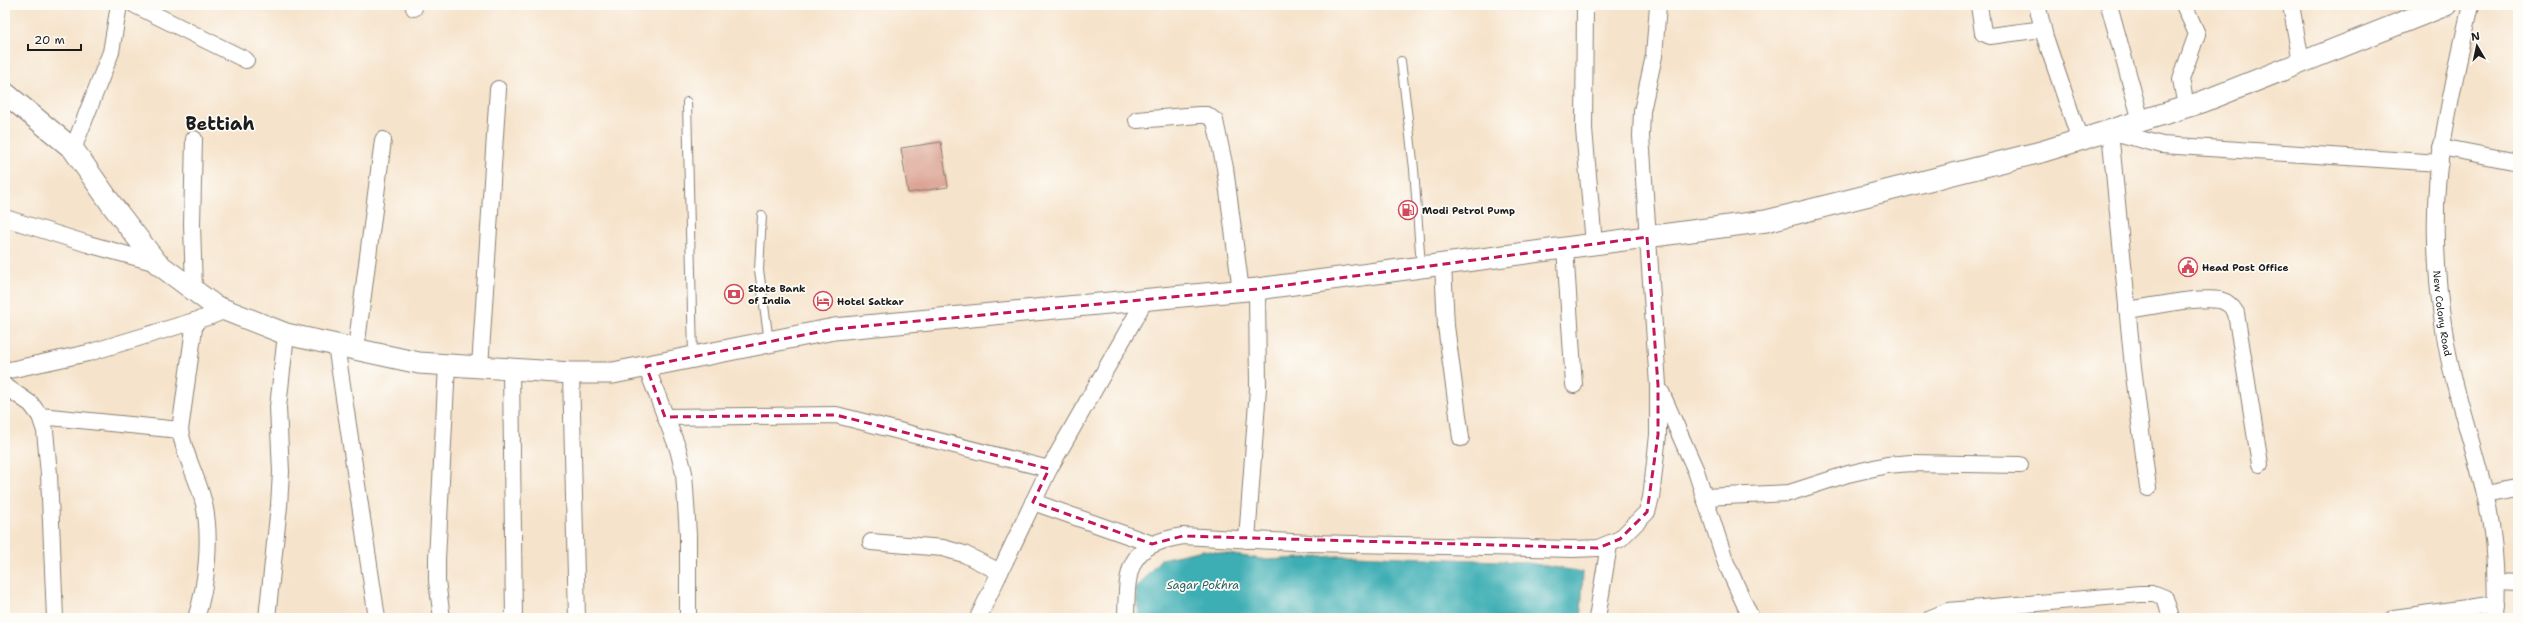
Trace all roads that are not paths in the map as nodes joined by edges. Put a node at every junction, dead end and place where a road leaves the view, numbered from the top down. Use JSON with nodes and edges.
{"nodes":[{"id":1,"x":119,"y":5,"type":"edge"},
{"id":2,"x":135,"y":5,"type":"edge"},
{"id":3,"x":1585,"y":5,"type":"edge"},
{"id":4,"x":1658,"y":5,"type":"edge"},
{"id":5,"x":1979,"y":5,"type":"edge"},
{"id":6,"x":2037,"y":5,"type":"edge"},
{"id":7,"x":2108,"y":5,"type":"edge"},
{"id":8,"x":2184,"y":5,"type":"edge"},
{"id":9,"x":2291,"y":5,"type":"edge"},
{"id":10,"x":2446,"y":5,"type":"edge"},
{"id":11,"x":2471,"y":5,"type":"edge"},
{"id":12,"x":2043,"y":29,"type":"junction"},
{"id":13,"x":246,"y":60,"type":"dead end"},
{"id":14,"x":1401,"y":62,"type":"dead end"},
{"id":15,"x":2301,"y":62,"type":"junction"},
{"id":16,"x":498,"y":89,"type":"dead end"},
{"id":17,"x":5,"y":93,"type":"edge"},
{"id":18,"x":687,"y":102,"type":"dead end"},
{"id":19,"x":2186,"y":107,"type":"junction"},
{"id":20,"x":1137,"y":120,"type":"dead end"},
{"id":21,"x":2141,"y":121,"type":"junction"},
{"id":22,"x":2110,"y":131,"type":"junction"},
{"id":23,"x":194,"y":139,"type":"dead end"},
{"id":24,"x":383,"y":140,"type":"dead end"},
{"id":25,"x":2080,"y":140,"type":"junction"},
{"id":26,"x":2442,"y":147,"type":"junction"},
{"id":27,"x":74,"y":150,"type":"junction"},
{"id":28,"x":2518,"y":162,"type":"edge"},
{"id":29,"x":2440,"y":163,"type":"junction"},
{"id":30,"x":762,"y":215,"type":"dead end"},
{"id":31,"x":5,"y":218,"type":"edge"},
{"id":32,"x":1647,"y":237,"type":"junction"},
{"id":33,"x":1594,"y":244,"type":"junction"},
{"id":34,"x":1565,"y":248,"type":"junction"},
{"id":35,"x":157,"y":263,"type":"junction"},
{"id":36,"x":1443,"y":264,"type":"junction"},
{"id":37,"x":1421,"y":267,"type":"junction"},
{"id":38,"x":194,"y":290,"type":"junction"},
{"id":39,"x":1249,"y":290,"type":"junction"},
{"id":40,"x":1145,"y":300,"type":"junction"},
{"id":41,"x":226,"y":310,"type":"junction"},
{"id":42,"x":2127,"y":310,"type":"junction"},
{"id":43,"x":195,"y":321,"type":"junction"},
{"id":44,"x":286,"y":334,"type":"junction"},
{"id":45,"x":770,"y":342,"type":"junction"},
{"id":46,"x":346,"y":347,"type":"junction"},
{"id":47,"x":693,"y":357,"type":"junction"},
{"id":48,"x":447,"y":365,"type":"junction"},
{"id":49,"x":646,"y":366,"type":"junction"},
{"id":50,"x":480,"y":367,"type":"junction"},
{"id":51,"x":511,"y":370,"type":"junction"},
{"id":52,"x":5,"y":371,"type":"edge"},
{"id":53,"x":571,"y":374,"type":"junction"},
{"id":54,"x":1574,"y":385,"type":"dead end"},
{"id":55,"x":1658,"y":385,"type":"junction"},
{"id":56,"x":5,"y":386,"type":"edge"},
{"id":57,"x":40,"y":416,"type":"junction"},
{"id":58,"x":665,"y":417,"type":"junction"},
{"id":59,"x":180,"y":430,"type":"junction"},
{"id":60,"x":1461,"y":438,"type":"dead end"},
{"id":61,"x":2260,"y":464,"type":"dead end"},
{"id":62,"x":2020,"y":465,"type":"dead end"},
{"id":63,"x":1049,"y":469,"type":"junction"},
{"id":64,"x":2148,"y":488,"type":"dead end"},
{"id":65,"x":2518,"y":488,"type":"edge"},
{"id":66,"x":2485,"y":494,"type":"junction"},
{"id":67,"x":1704,"y":497,"type":"junction"},
{"id":68,"x":1033,"y":502,"type":"junction"},
{"id":69,"x":1247,"y":540,"type":"junction"},
{"id":70,"x":870,"y":542,"type":"dead end"},
{"id":71,"x":1152,"y":544,"type":"junction"},
{"id":72,"x":1609,"y":545,"type":"junction"},
{"id":73,"x":1000,"y":572,"type":"junction"},
{"id":74,"x":2497,"y":582,"type":"junction"},
{"id":75,"x":2518,"y":584,"type":"edge"},
{"id":76,"x":2496,"y":611,"type":"edge"},
{"id":77,"x":55,"y":618,"type":"edge"},
{"id":78,"x":196,"y":618,"type":"edge"},
{"id":79,"x":267,"y":618,"type":"edge"},
{"id":80,"x":377,"y":618,"type":"edge"},
{"id":81,"x":442,"y":618,"type":"edge"},
{"id":82,"x":514,"y":618,"type":"edge"},
{"id":83,"x":577,"y":618,"type":"edge"},
{"id":84,"x":688,"y":618,"type":"edge"},
{"id":85,"x":978,"y":618,"type":"edge"},
{"id":86,"x":1126,"y":618,"type":"edge"},
{"id":87,"x":1597,"y":618,"type":"edge"},
{"id":88,"x":1751,"y":618,"type":"edge"},
{"id":89,"x":1931,"y":618,"type":"edge"},
{"id":90,"x":2171,"y":618,"type":"edge"},
{"id":91,"x":2394,"y":618,"type":"edge"}],
"edges":[{"from":1,"to":27,"type":"street"},
{"from":2,"to":13,"type":"street"},
{"from":3,"to":33,"type":"street"},
{"from":4,"to":32,"type":"street"},
{"from":5,"to":12,"type":"street"},
{"from":6,"to":12,"type":"street"},
{"from":7,"to":21,"type":"street"},
{"from":8,"to":19,"type":"street"},
{"from":9,"to":15,"type":"street"},
{"from":10,"to":15,"type":"street"},
{"from":11,"to":26,"type":"street","name":"New Colony Road"},
{"from":12,"to":25,"type":"street"},
{"from":14,"to":37,"type":"lane"},
{"from":15,"to":19,"type":"street"},
{"from":16,"to":50,"type":"street"},
{"from":17,"to":27,"type":"street"},
{"from":18,"to":47,"type":"lane"},
{"from":19,"to":21,"type":"street"},
{"from":20,"to":39,"type":"street"},
{"from":21,"to":22,"type":"street"},
{"from":22,"to":25,"type":"street"},
{"from":22,"to":29,"type":"street"},
{"from":22,"to":42,"type":"street"},
{"from":23,"to":38,"type":"street"},
{"from":24,"to":46,"type":"street"},
{"from":25,"to":32,"type":"street"},
{"from":26,"to":28,"type":"street"},
{"from":26,"to":29,"type":"street","name":"New Colony Road"},
{"from":27,"to":35,"type":"street"},
{"from":29,"to":66,"type":"street","name":"New Colony Road"},
{"from":30,"to":45,"type":"lane"},
{"from":31,"to":35,"type":"street"},
{"from":32,"to":33,"type":"street"},
{"from":32,"to":55,"type":"street"},
{"from":33,"to":34,"type":"street"},
{"from":34,"to":36,"type":"street"},
{"from":34,"to":54,"type":"street"},
{"from":35,"to":38,"type":"street"},
{"from":36,"to":37,"type":"street"},
{"from":36,"to":60,"type":"street"},
{"from":37,"to":39,"type":"street"},
{"from":38,"to":41,"type":"street"},
{"from":39,"to":40,"type":"street"},
{"from":39,"to":69,"type":"street"},
{"from":40,"to":45,"type":"street"},
{"from":40,"to":63,"type":"street"},
{"from":41,"to":43,"type":"street"},
{"from":41,"to":44,"type":"street"},
{"from":42,"to":61,"type":"street"},
{"from":42,"to":64,"type":"street"},
{"from":43,"to":52,"type":"street"},
{"from":43,"to":59,"type":"street"},
{"from":44,"to":46,"type":"street"},
{"from":44,"to":79,"type":"street"},
{"from":45,"to":47,"type":"street"},
{"from":46,"to":48,"type":"street"},
{"from":46,"to":80,"type":"street"},
{"from":47,"to":49,"type":"street"},
{"from":48,"to":50,"type":"street"},
{"from":48,"to":81,"type":"street"},
{"from":49,"to":53,"type":"street"},
{"from":49,"to":58,"type":"street"},
{"from":50,"to":51,"type":"street"},
{"from":51,"to":53,"type":"street"},
{"from":51,"to":82,"type":"street"},
{"from":53,"to":83,"type":"street"},
{"from":55,"to":67,"type":"street"},
{"from":55,"to":72,"type":"street"},
{"from":56,"to":57,"type":"street"},
{"from":57,"to":59,"type":"street"},
{"from":57,"to":77,"type":"street"},
{"from":58,"to":63,"type":"street"},
{"from":58,"to":84,"type":"street"},
{"from":59,"to":78,"type":"street"},
{"from":62,"to":67,"type":"street"},
{"from":63,"to":68,"type":"street"},
{"from":65,"to":66,"type":"street"},
{"from":66,"to":74,"type":"street","name":"New Colony Road"},
{"from":67,"to":88,"type":"street"},
{"from":68,"to":71,"type":"street"},
{"from":68,"to":73,"type":"street"},
{"from":69,"to":71,"type":"street"},
{"from":69,"to":72,"type":"street"},
{"from":70,"to":73,"type":"street"},
{"from":71,"to":86,"type":"street"},
{"from":72,"to":87,"type":"street"},
{"from":73,"to":85,"type":"street"},
{"from":74,"to":75,"type":"street"},
{"from":74,"to":76,"type":"street","name":"New Colony Road"},
{"from":76,"to":91,"type":"street"},
{"from":89,"to":90,"type":"street"}]}
